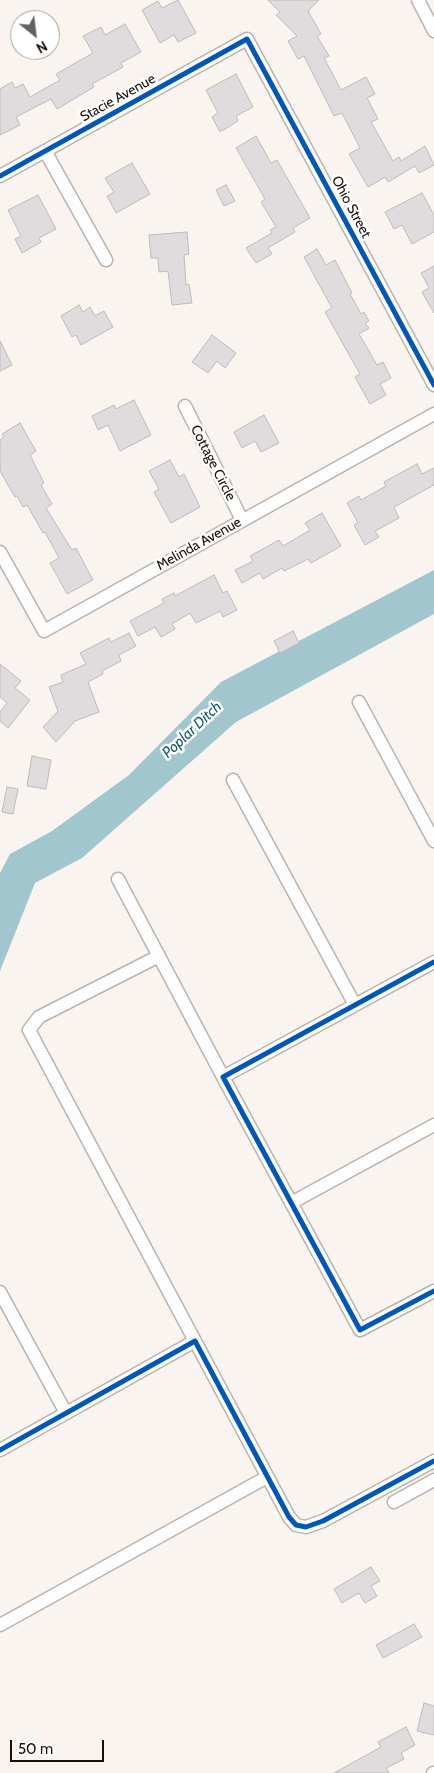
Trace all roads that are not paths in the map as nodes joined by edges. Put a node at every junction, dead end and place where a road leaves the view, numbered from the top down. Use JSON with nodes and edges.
{"nodes":[{"id":1,"x":418,"y":0,"type":"edge"},
{"id":2,"x":434,"y":31,"type":"edge"},
{"id":3,"x":248,"y":39,"type":"joint"},
{"id":4,"x":45,"y":151,"type":"junction"},
{"id":5,"x":0,"y":176,"type":"edge"},
{"id":6,"x":106,"y":260,"type":"dead end"},
{"id":7,"x":434,"y":385,"type":"edge"},
{"id":8,"x":185,"y":406,"type":"dead end"},
{"id":9,"x":434,"y":414,"type":"edge"},
{"id":10,"x":242,"y":520,"type":"junction"},
{"id":11,"x":0,"y":552,"type":"edge"},
{"id":12,"x":359,"y":702,"type":"dead end"},
{"id":13,"x":233,"y":780,"type":"dead end"},
{"id":14,"x":434,"y":841,"type":"edge"},
{"id":15,"x":118,"y":879,"type":"dead end"},
{"id":16,"x":159,"y":956,"type":"junction"},
{"id":17,"x":434,"y":962,"type":"edge"},
{"id":18,"x":355,"y":1005,"type":"junction"},
{"id":19,"x":223,"y":1077,"type":"junction"},
{"id":20,"x":434,"y":1125,"type":"edge"},
{"id":21,"x":290,"y":1203,"type":"junction"},
{"id":22,"x":434,"y":1291,"type":"edge"},
{"id":23,"x":0,"y":1292,"type":"edge"},
{"id":24,"x":195,"y":1341,"type":"junction"},
{"id":25,"x":66,"y":1413,"type":"junction"},
{"id":26,"x":0,"y":1450,"type":"edge"},
{"id":27,"x":434,"y":1461,"type":"edge"},
{"id":28,"x":267,"y":1476,"type":"junction"},
{"id":29,"x":434,"y":1480,"type":"edge"},
{"id":30,"x":394,"y":1502,"type":"dead end"},
{"id":31,"x":0,"y":1625,"type":"edge"}],
"edges":[{"from":1,"to":2,"type":"street"},
{"from":3,"to":4,"type":"street","name":"Stacie Avenue"},
{"from":3,"to":7,"type":"street","name":"Ohio Street"},
{"from":4,"to":5,"type":"street","name":"Stacie Avenue"},
{"from":4,"to":6,"type":"street"},
{"from":8,"to":10,"type":"street","name":"Cottage Circle"},
{"from":9,"to":10,"type":"street","name":"Melinda Avenue"},
{"from":10,"to":11,"type":"street","name":"Melinda Avenue"},
{"from":12,"to":14,"type":"street"},
{"from":13,"to":18,"type":"street"},
{"from":15,"to":16,"type":"street"},
{"from":16,"to":19,"type":"street"},
{"from":16,"to":24,"type":"street"},
{"from":17,"to":18,"type":"street"},
{"from":18,"to":19,"type":"street"},
{"from":19,"to":21,"type":"street"},
{"from":20,"to":21,"type":"street"},
{"from":21,"to":22,"type":"street"},
{"from":23,"to":25,"type":"street"},
{"from":24,"to":25,"type":"street"},
{"from":24,"to":28,"type":"street"},
{"from":25,"to":26,"type":"street"},
{"from":27,"to":28,"type":"street"},
{"from":28,"to":31,"type":"street"},
{"from":29,"to":30,"type":"street"}]}
